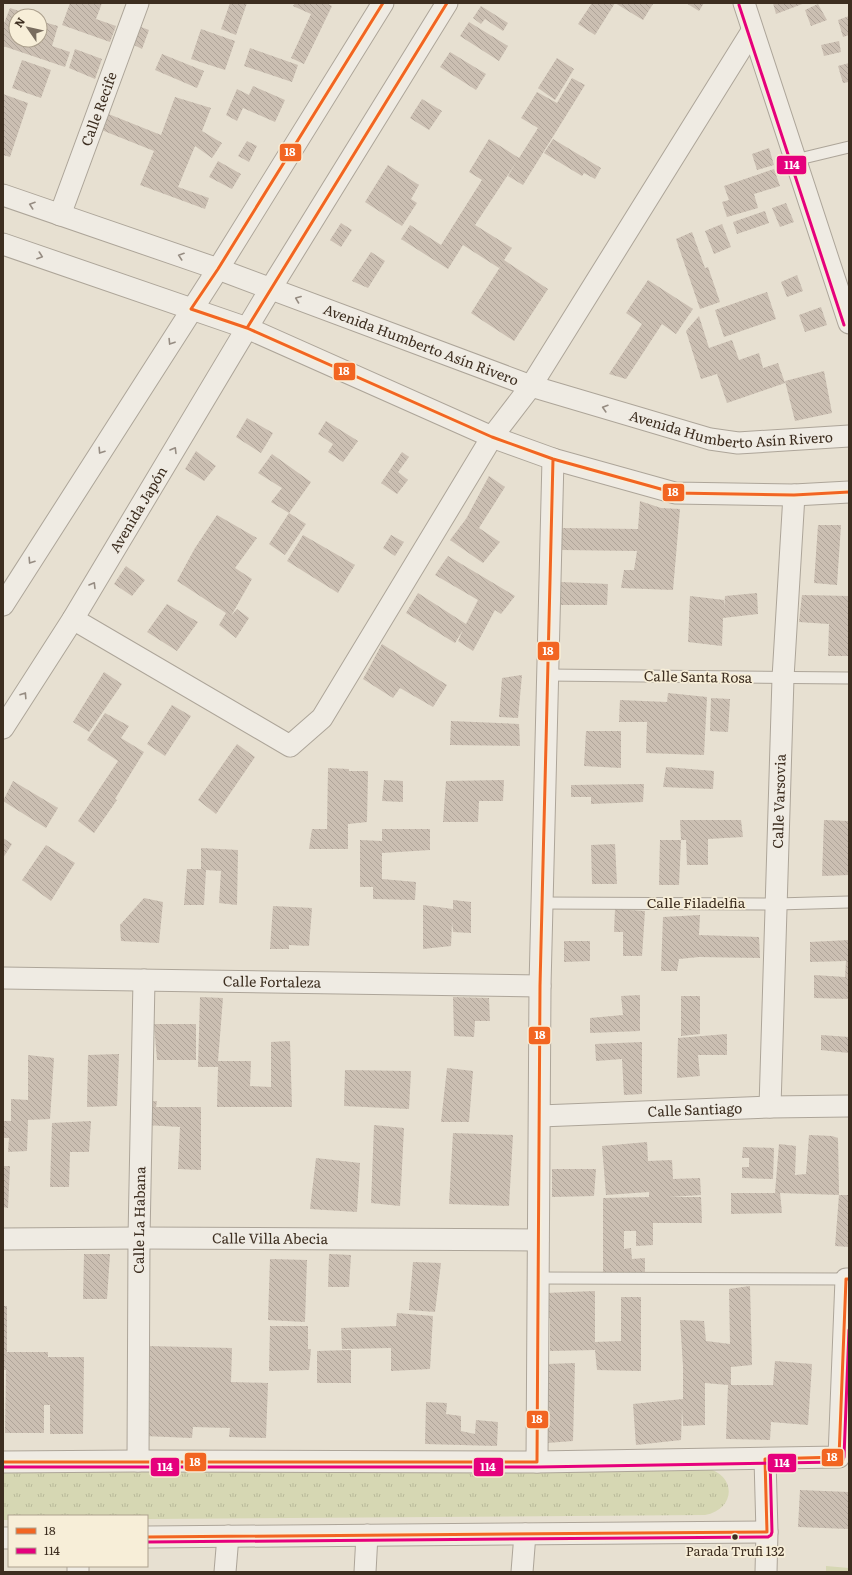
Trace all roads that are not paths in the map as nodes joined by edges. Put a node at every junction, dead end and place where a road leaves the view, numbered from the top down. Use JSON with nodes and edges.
{"nodes":[{"id":1,"x":138,"y":3,"type":"edge"},
{"id":2,"x":383,"y":3,"type":"edge"},
{"id":3,"x":447,"y":3,"type":"edge"},
{"id":4,"x":744,"y":3,"type":"edge"},
{"id":5,"x":752,"y":31,"type":"junction"},
{"id":6,"x":849,"y":147,"type":"edge"},
{"id":7,"x":795,"y":160,"type":"junction"},
{"id":8,"x":3,"y":195,"type":"edge"},
{"id":9,"x":60,"y":215,"type":"junction"},
{"id":10,"x":3,"y":244,"type":"edge"},
{"id":11,"x":218,"y":269,"type":"junction"},
{"id":12,"x":271,"y":288,"type":"junction"},
{"id":13,"x":192,"y":309,"type":"junction"},
{"id":14,"x":849,"y":323,"type":"edge"},
{"id":15,"x":247,"y":328,"type":"junction"},
{"id":16,"x":531,"y":386,"type":"junction"},
{"id":17,"x":849,"y":436,"type":"edge"},
{"id":18,"x":492,"y":437,"type":"junction"},
{"id":19,"x":553,"y":459,"type":"junction"},
{"id":20,"x":849,"y":492,"type":"edge"},
{"id":21,"x":794,"y":495,"type":"junction"},
{"id":22,"x":3,"y":605,"type":"edge"},
{"id":23,"x":74,"y":619,"type":"junction"},
{"id":24,"x":548,"y":675,"type":"junction"},
{"id":25,"x":783,"y":678,"type":"junction"},
{"id":26,"x":849,"y":678,"type":"edge"},
{"id":27,"x":3,"y":728,"type":"edge"},
{"id":28,"x":849,"y":902,"type":"edge"},
{"id":29,"x":542,"y":903,"type":"junction"},
{"id":30,"x":777,"y":904,"type":"junction"},
{"id":31,"x":3,"y":978,"type":"edge"},
{"id":32,"x":144,"y":980,"type":"junction"},
{"id":33,"x":540,"y":986,"type":"junction"},
{"id":34,"x":849,"y":1106,"type":"edge"},
{"id":35,"x":770,"y":1107,"type":"junction"},
{"id":36,"x":540,"y":1116,"type":"junction"},
{"id":37,"x":139,"y":1238,"type":"junction"},
{"id":38,"x":3,"y":1240,"type":"edge"},
{"id":39,"x":538,"y":1240,"type":"junction"},
{"id":40,"x":538,"y":1278,"type":"junction"},
{"id":41,"x":847,"y":1279,"type":"edge"},
{"id":42,"x":765,"y":1459,"type":"junction"},
{"id":43,"x":138,"y":1461,"type":"junction"},
{"id":44,"x":3,"y":1462,"type":"edge"},
{"id":45,"x":536,"y":1462,"type":"junction"},
{"id":46,"x":767,"y":1532,"type":"junction"},
{"id":47,"x":524,"y":1534,"type":"junction"},
{"id":48,"x":367,"y":1535,"type":"junction"},
{"id":49,"x":228,"y":1536,"type":"junction"},
{"id":50,"x":148,"y":1537,"type":"edge"},
{"id":51,"x":226,"y":1572,"type":"edge"},
{"id":52,"x":366,"y":1572,"type":"edge"},
{"id":53,"x":522,"y":1572,"type":"edge"},
{"id":54,"x":766,"y":1572,"type":"edge"}],
"edges":[{"from":1,"to":9,"type":"street","name":"Calle Recife"},
{"from":2,"to":11,"type":"street"},
{"from":3,"to":12,"type":"street","name":"Avenida Japón"},
{"from":4,"to":5,"type":"street"},
{"from":5,"to":7,"type":"street"},
{"from":5,"to":16,"type":"street"},
{"from":6,"to":7,"type":"lane"},
{"from":7,"to":14,"type":"street"},
{"from":9,"to":8,"type":"street","name":"Avenida Humberto Asín Rivero","one_way":true},
{"from":11,"to":9,"type":"street","name":"Avenida Humberto Asín Rivero","one_way":true},
{"from":10,"to":13,"type":"street","one_way":true},
{"from":11,"to":12,"type":"street","name":"Avenida Humberto Asín Rivero"},
{"from":11,"to":13,"type":"street"},
{"from":12,"to":15,"type":"street","name":"Avenida Japón"},
{"from":16,"to":12,"type":"street","name":"Avenida Humberto Asín Rivero","one_way":true},
{"from":13,"to":15,"type":"street"},
{"from":13,"to":22,"type":"street","one_way":true},
{"from":15,"to":18,"type":"street"},
{"from":23,"to":15,"type":"street","name":"Avenida Japón","one_way":true},
{"from":17,"to":16,"type":"street","name":"Avenida Humberto Asín Rivero","one_way":true},
{"from":16,"to":18,"type":"street"},
{"from":18,"to":19,"type":"street"},
{"from":18,"to":23,"type":"street"},
{"from":19,"to":21,"type":"street"},
{"from":19,"to":24,"type":"street"},
{"from":20,"to":21,"type":"street"},
{"from":21,"to":25,"type":"street","name":"Calle Varsovia"},
{"from":27,"to":23,"type":"street","name":"Avenida Japón","one_way":true},
{"from":24,"to":25,"type":"lane","name":"Calle Santa Rosa"},
{"from":24,"to":29,"type":"street"},
{"from":25,"to":26,"type":"lane","name":"Calle Santa Rosa"},
{"from":25,"to":30,"type":"street","name":"Calle Varsovia"},
{"from":28,"to":30,"type":"lane","name":"Calle Filadelfia"},
{"from":29,"to":30,"type":"lane","name":"Calle Filadelfia"},
{"from":29,"to":33,"type":"street"},
{"from":30,"to":35,"type":"street","name":"Calle Varsovia"},
{"from":31,"to":32,"type":"street","name":"Calle Fortaleza"},
{"from":32,"to":33,"type":"street","name":"Calle Fortaleza"},
{"from":32,"to":37,"type":"street","name":"Calle La Habana"},
{"from":33,"to":36,"type":"street"},
{"from":34,"to":35,"type":"street","name":"Calle Santiago"},
{"from":35,"to":36,"type":"street","name":"Calle Santiago"},
{"from":36,"to":39,"type":"street"},
{"from":37,"to":38,"type":"street","name":"Calle Villa Abecia"},
{"from":37,"to":39,"type":"street","name":"Calle Villa Abecia"},
{"from":37,"to":43,"type":"street","name":"Calle La Habana"},
{"from":39,"to":40,"type":"street"},
{"from":40,"to":41,"type":"lane"},
{"from":40,"to":45,"type":"street"},
{"from":41,"to":42,"type":"street"},
{"from":42,"to":45,"type":"street"},
{"from":42,"to":46,"type":"street"},
{"from":43,"to":44,"type":"street"},
{"from":43,"to":45,"type":"street"},
{"from":46,"to":47,"type":"street"},
{"from":46,"to":54,"type":"street"},
{"from":47,"to":48,"type":"street"},
{"from":47,"to":53,"type":"street"},
{"from":48,"to":49,"type":"street"},
{"from":48,"to":52,"type":"street"},
{"from":49,"to":50,"type":"street"},
{"from":49,"to":51,"type":"street"}]}
